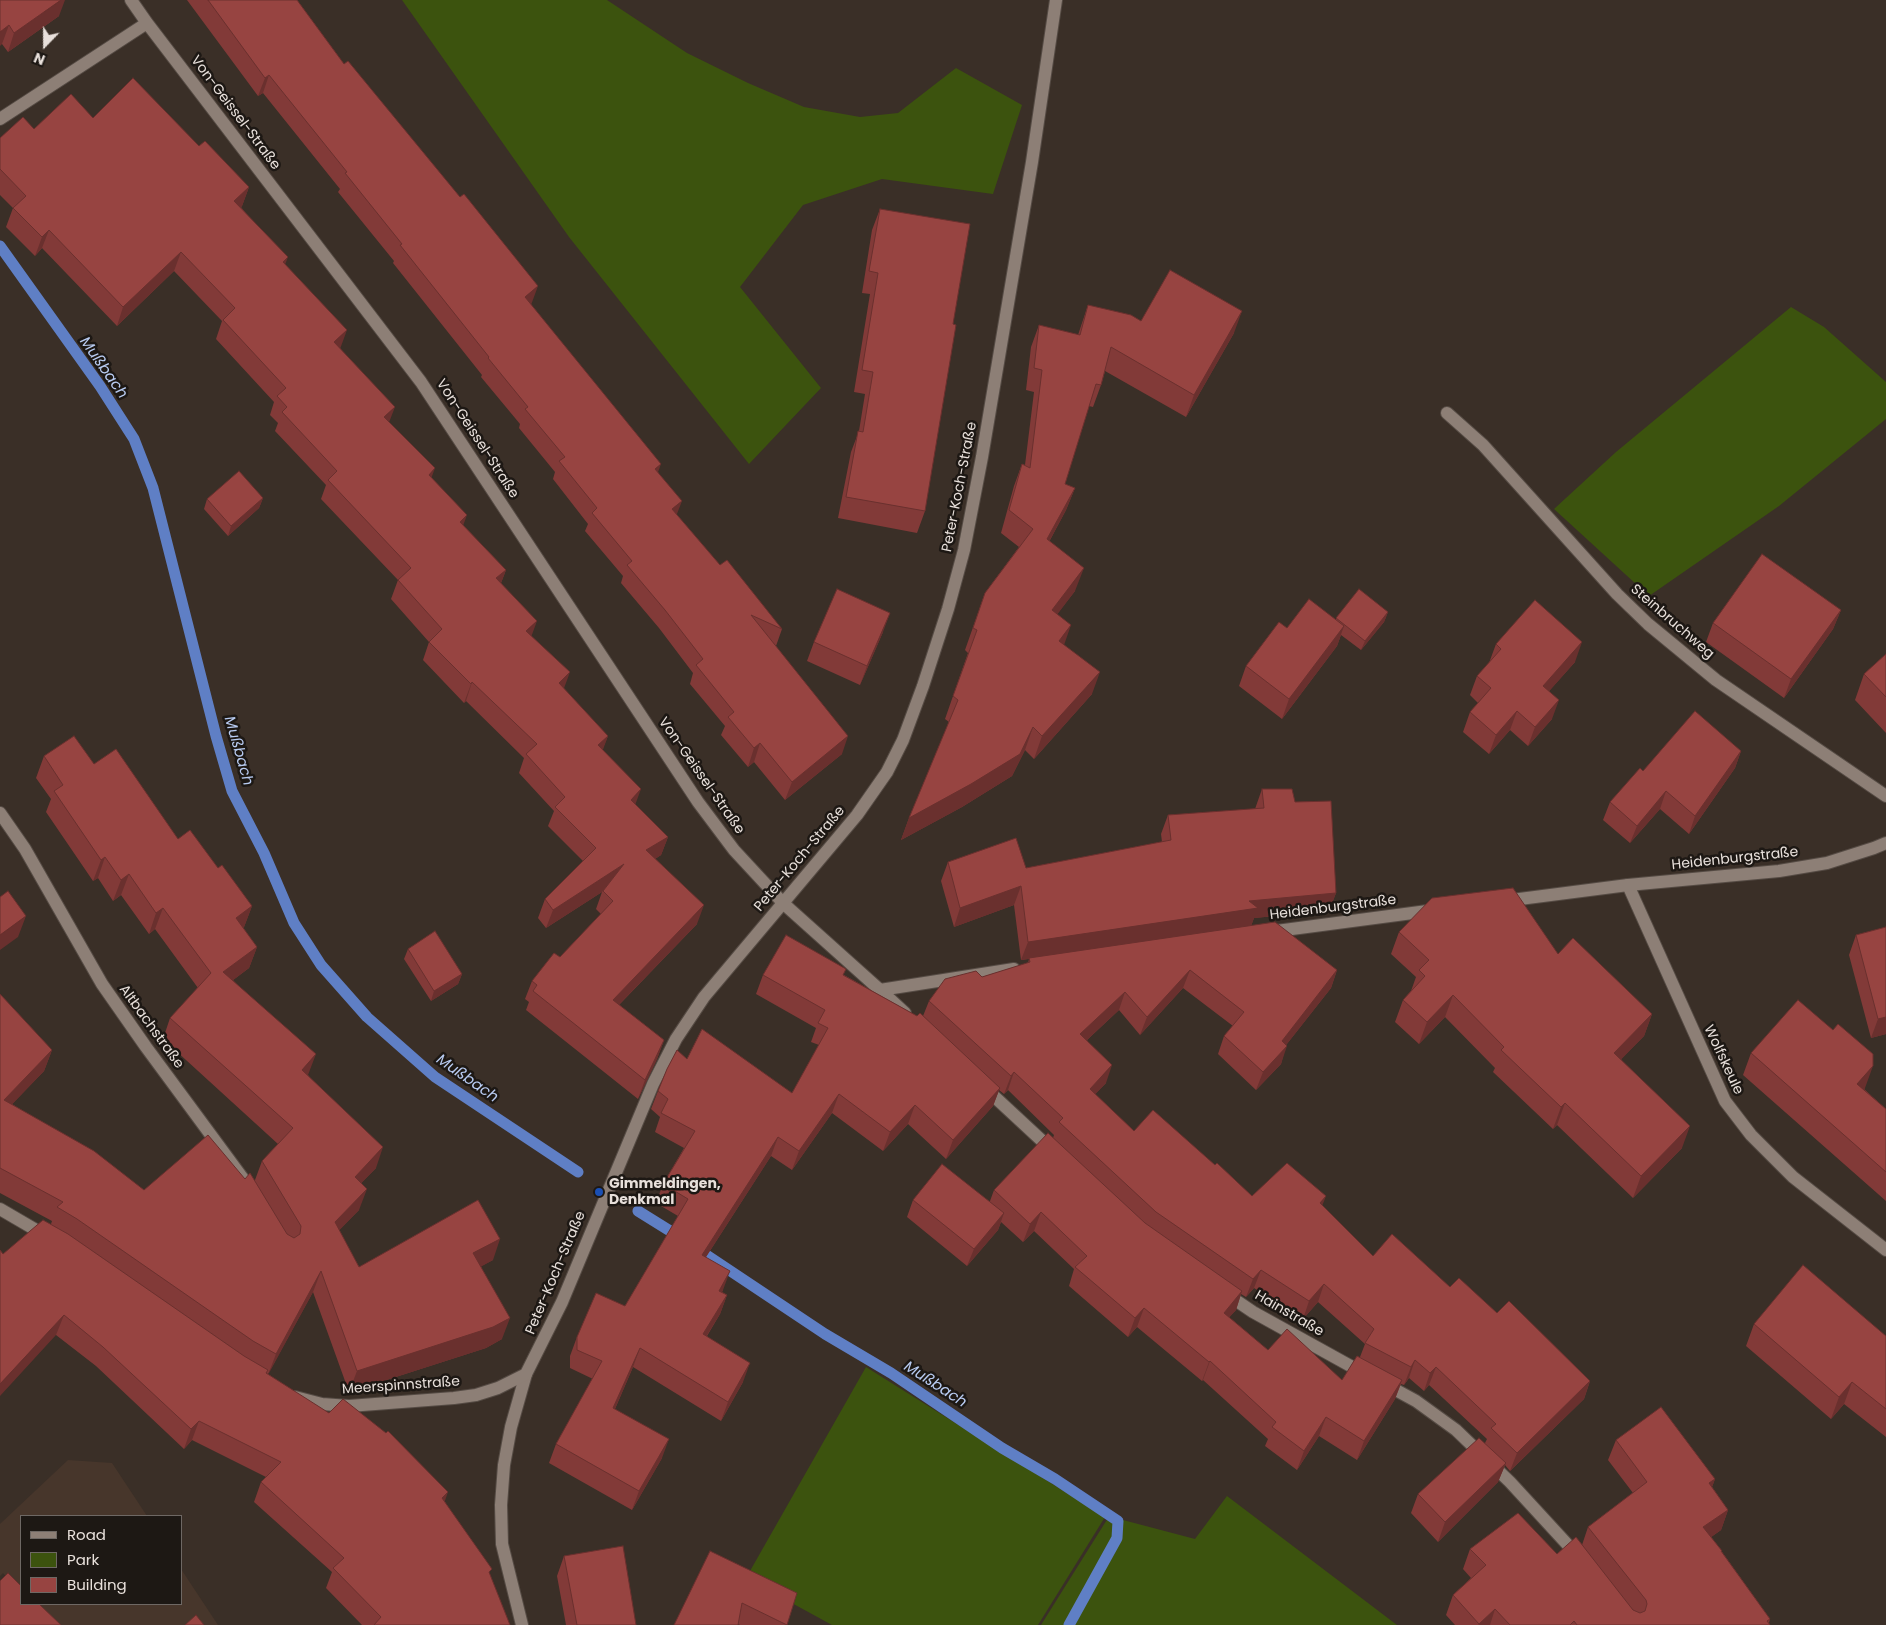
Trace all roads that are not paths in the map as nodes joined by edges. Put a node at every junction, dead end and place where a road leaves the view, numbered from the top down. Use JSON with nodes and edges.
{"nodes":[{"id":1,"x":132,"y":0,"type":"edge"},
{"id":2,"x":1056,"y":0,"type":"edge"},
{"id":3,"x":147,"y":23,"type":"junction"},
{"id":4,"x":0,"y":118,"type":"edge"},
{"id":5,"x":1447,"y":413,"type":"dead end"},
{"id":6,"x":1886,"y":796,"type":"edge"},
{"id":7,"x":0,"y":813,"type":"edge"},
{"id":8,"x":1886,"y":843,"type":"edge"},
{"id":9,"x":1628,"y":885,"type":"junction"},
{"id":10,"x":1491,"y":903,"type":"edge"},
{"id":11,"x":784,"y":904,"type":"junction"},
{"id":12,"x":1452,"y":908,"type":"edge"},
{"id":13,"x":1257,"y":933,"type":"edge"},
{"id":14,"x":1024,"y":968,"type":"edge"},
{"id":15,"x":880,"y":990,"type":"junction"},
{"id":16,"x":916,"y":1023,"type":"edge"},
{"id":17,"x":973,"y":1076,"type":"edge"},
{"id":18,"x":1066,"y":1163,"type":"edge"},
{"id":19,"x":252,"y":1192,"type":"edge"},
{"id":20,"x":0,"y":1210,"type":"edge"},
{"id":21,"x":57,"y":1242,"type":"edge"},
{"id":22,"x":1886,"y":1250,"type":"edge"},
{"id":23,"x":1214,"y":1285,"type":"edge"},
{"id":24,"x":526,"y":1374,"type":"junction"},
{"id":25,"x":284,"y":1393,"type":"edge"},
{"id":26,"x":1585,"y":1564,"type":"edge"},
{"id":27,"x":522,"y":1625,"type":"edge"}],
"edges":[{"from":1,"to":3,"type":"street","name":"Von-Geissel-Straße"},
{"from":2,"to":11,"type":"street","name":"Peter-Koch-Straße"},
{"from":3,"to":4,"type":"street"},
{"from":3,"to":11,"type":"street","name":"Von-Geissel-Straße"},
{"from":5,"to":6,"type":"street","name":"Steinbruchweg"},
{"from":7,"to":19,"type":"street","name":"Altbachstraße"},
{"from":8,"to":9,"type":"street","name":"Heidenburgstraße"},
{"from":9,"to":10,"type":"street","name":"Heidenburgstraße"},
{"from":9,"to":22,"type":"street","name":"Wolfskeule"},
{"from":11,"to":15,"type":"street"},
{"from":11,"to":24,"type":"street","name":"Peter-Koch-Straße"},
{"from":12,"to":13,"type":"street","name":"Heidenburgstraße"},
{"from":14,"to":15,"type":"street"},
{"from":15,"to":16,"type":"street"},
{"from":17,"to":18,"type":"street"},
{"from":20,"to":21,"type":"street"},
{"from":23,"to":26,"type":"street","name":"Hainstraße"},
{"from":24,"to":25,"type":"street","name":"Meerspinnstraße"},
{"from":24,"to":27,"type":"street","name":"Peter-Koch-Straße"}]}
